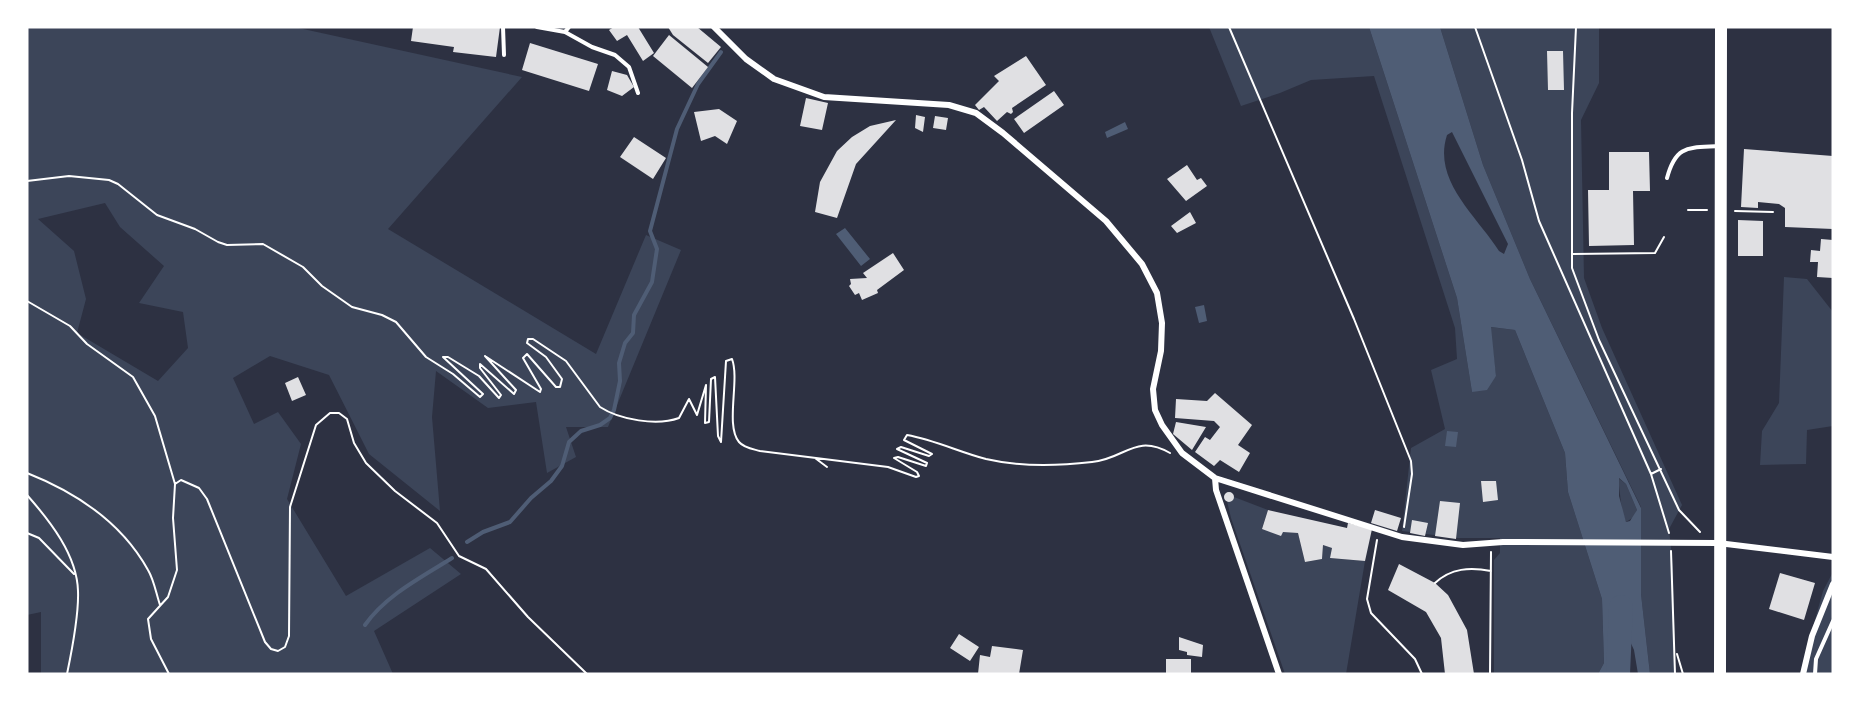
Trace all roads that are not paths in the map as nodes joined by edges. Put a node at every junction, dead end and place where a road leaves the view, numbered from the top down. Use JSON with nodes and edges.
{"nodes":[{"id":1,"x":503,"y":27,"type":"edge"},
{"id":2,"x":537,"y":27,"type":"edge"},
{"id":3,"x":568,"y":27,"type":"edge"},
{"id":4,"x":714,"y":27,"type":"edge"},
{"id":5,"x":1721,"y":27,"type":"edge"},
{"id":6,"x":565,"y":32,"type":"junction"},
{"id":7,"x":504,"y":55,"type":"dead end"},
{"id":8,"x":638,"y":93,"type":"dead end"},
{"id":9,"x":1721,"y":146,"type":"junction"},
{"id":10,"x":1667,"y":178,"type":"dead end"},
{"id":11,"x":1215,"y":478,"type":"junction"},
{"id":12,"x":1718,"y":543,"type":"junction"},
{"id":13,"x":1833,"y":557,"type":"edge"},
{"id":14,"x":1833,"y":584,"type":"edge"},
{"id":15,"x":1833,"y":621,"type":"edge"},
{"id":16,"x":1279,"y":674,"type":"edge"},
{"id":17,"x":1720,"y":674,"type":"edge"},
{"id":18,"x":1803,"y":674,"type":"edge"},
{"id":19,"x":1815,"y":674,"type":"edge"}],
"edges":[{"from":1,"to":7,"type":"lane"},
{"from":2,"to":6,"type":"lane"},
{"from":3,"to":6,"type":"lane"},
{"from":4,"to":11,"type":"street"},
{"from":5,"to":9,"type":"main road"},
{"from":6,"to":8,"type":"lane"},
{"from":9,"to":10,"type":"lane"},
{"from":9,"to":12,"type":"main road"},
{"from":11,"to":12,"type":"street"},
{"from":11,"to":16,"type":"street"},
{"from":12,"to":13,"type":"street"},
{"from":12,"to":17,"type":"main road"},
{"from":14,"to":18,"type":"street"},
{"from":15,"to":19,"type":"lane"}]}
